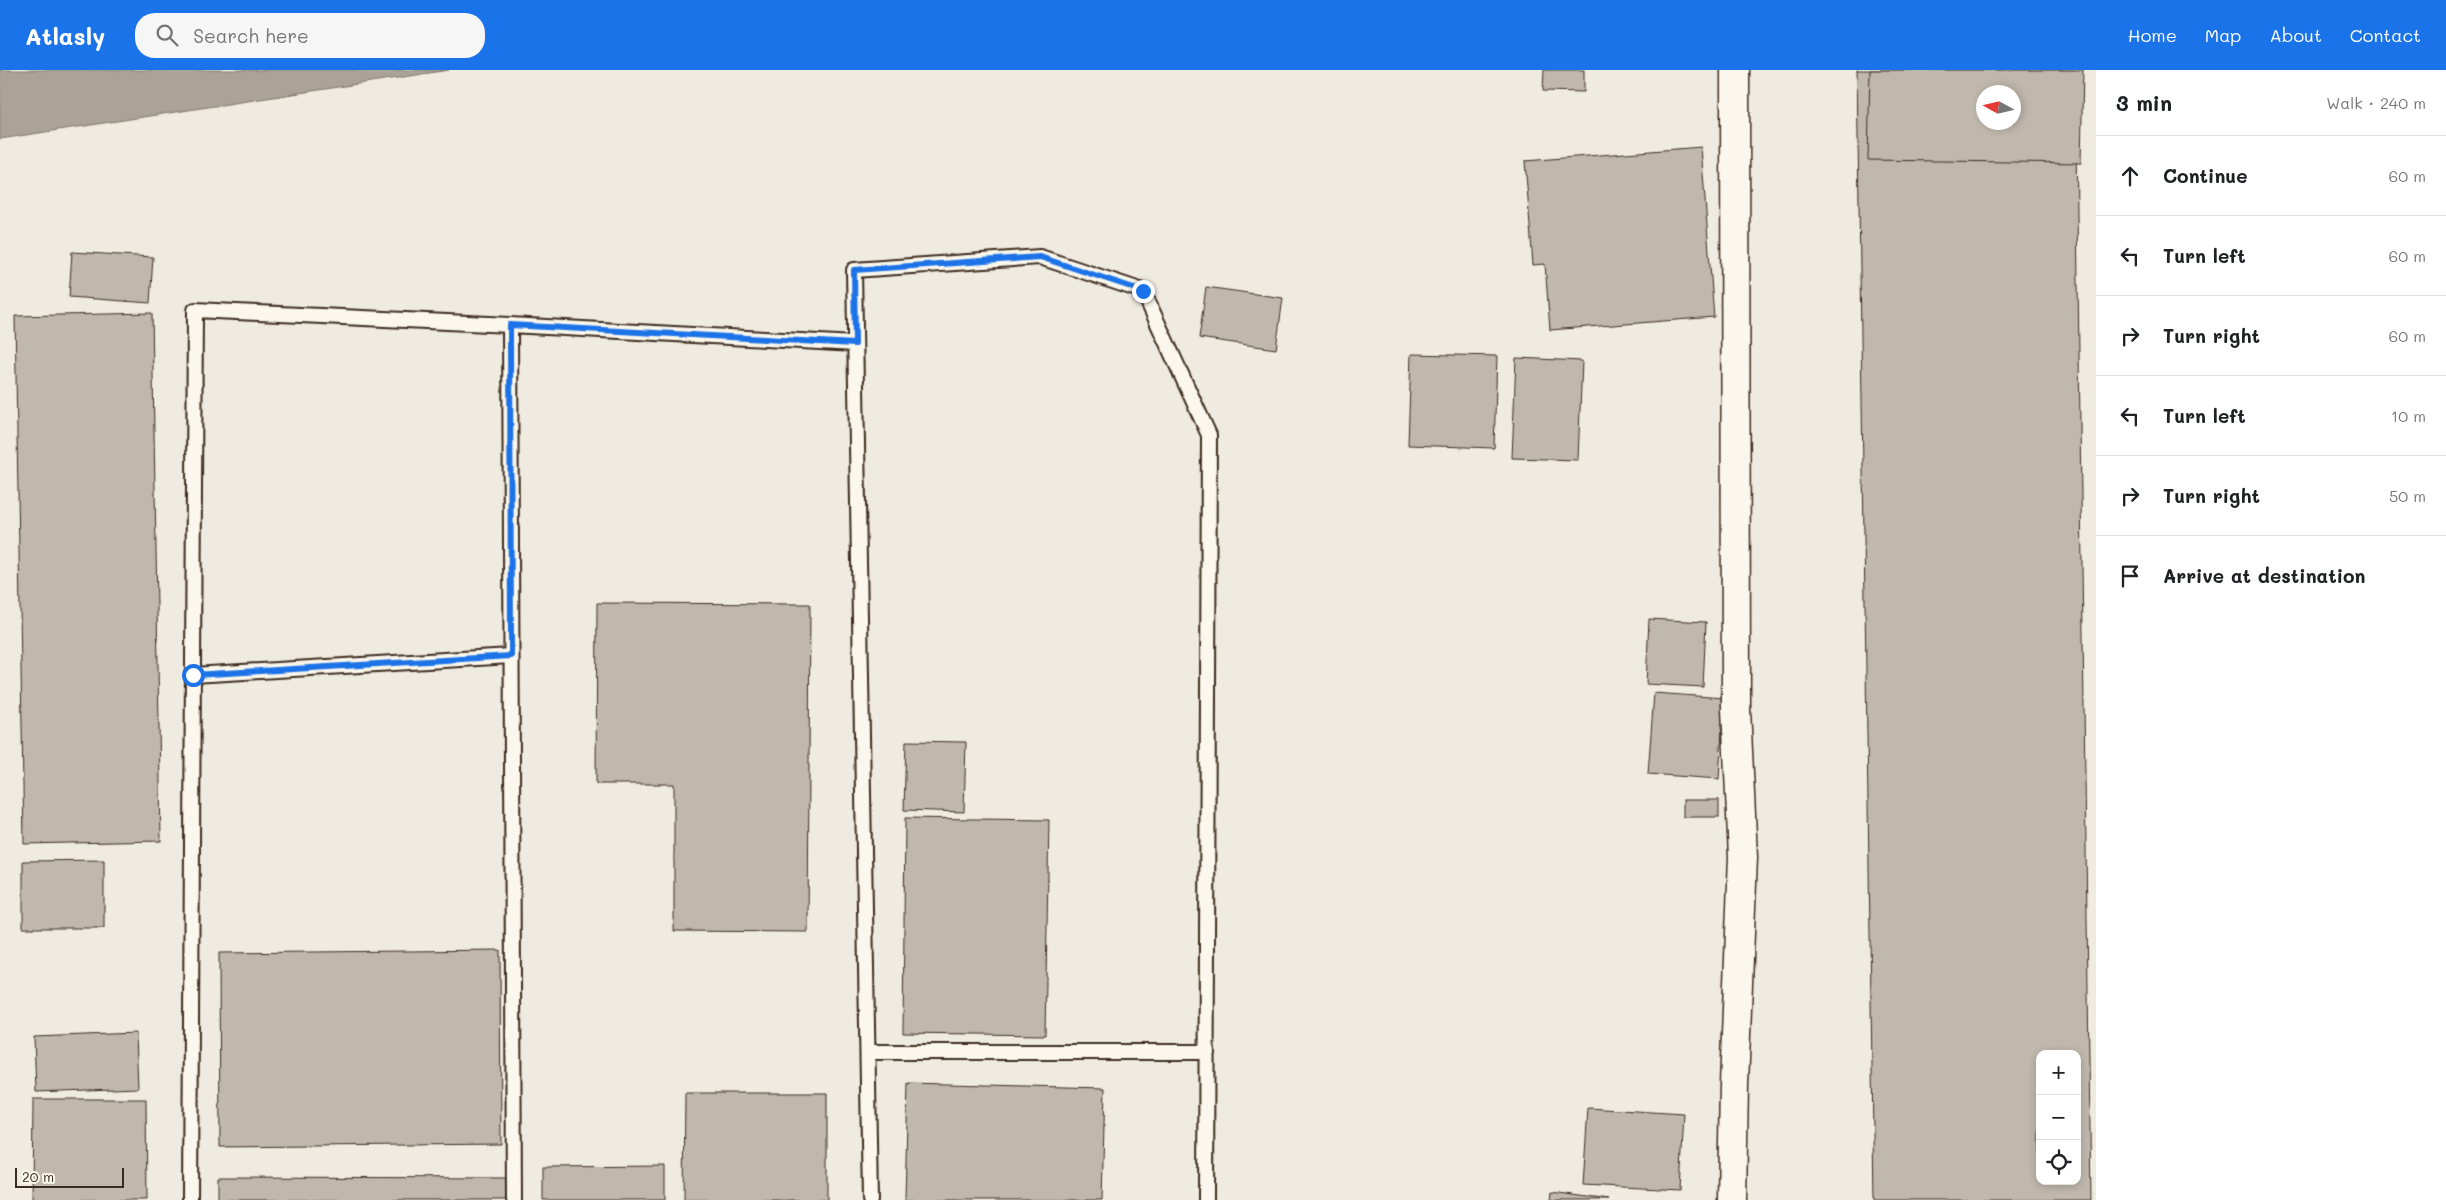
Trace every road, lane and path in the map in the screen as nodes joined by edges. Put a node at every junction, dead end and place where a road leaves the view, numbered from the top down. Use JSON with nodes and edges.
{"nodes":[{"id":1,"x":1735,"y":70,"type":"edge"},
{"id":2,"x":510,"y":325,"type":"junction"},
{"id":3,"x":855,"y":344,"type":"junction"},
{"id":4,"x":511,"y":656,"type":"junction"},
{"id":5,"x":193,"y":675,"type":"junction"},
{"id":6,"x":868,"y":1052,"type":"junction"},
{"id":7,"x":1207,"y":1052,"type":"junction"},
{"id":8,"x":190,"y":1200,"type":"edge"},
{"id":9,"x":514,"y":1200,"type":"edge"},
{"id":10,"x":870,"y":1200,"type":"edge"},
{"id":11,"x":1206,"y":1200,"type":"edge"},
{"id":12,"x":1732,"y":1200,"type":"edge"}],
"edges":[{"from":1,"to":12,"type":"street"},
{"from":2,"to":3,"type":"lane"},
{"from":2,"to":4,"type":"lane"},
{"from":2,"to":5,"type":"lane"},
{"from":3,"to":6,"type":"lane"},
{"from":3,"to":7,"type":"lane"},
{"from":4,"to":5,"type":"lane"},
{"from":4,"to":9,"type":"lane"},
{"from":5,"to":8,"type":"lane"},
{"from":6,"to":7,"type":"lane"},
{"from":6,"to":10,"type":"lane"},
{"from":7,"to":11,"type":"lane"}]}
